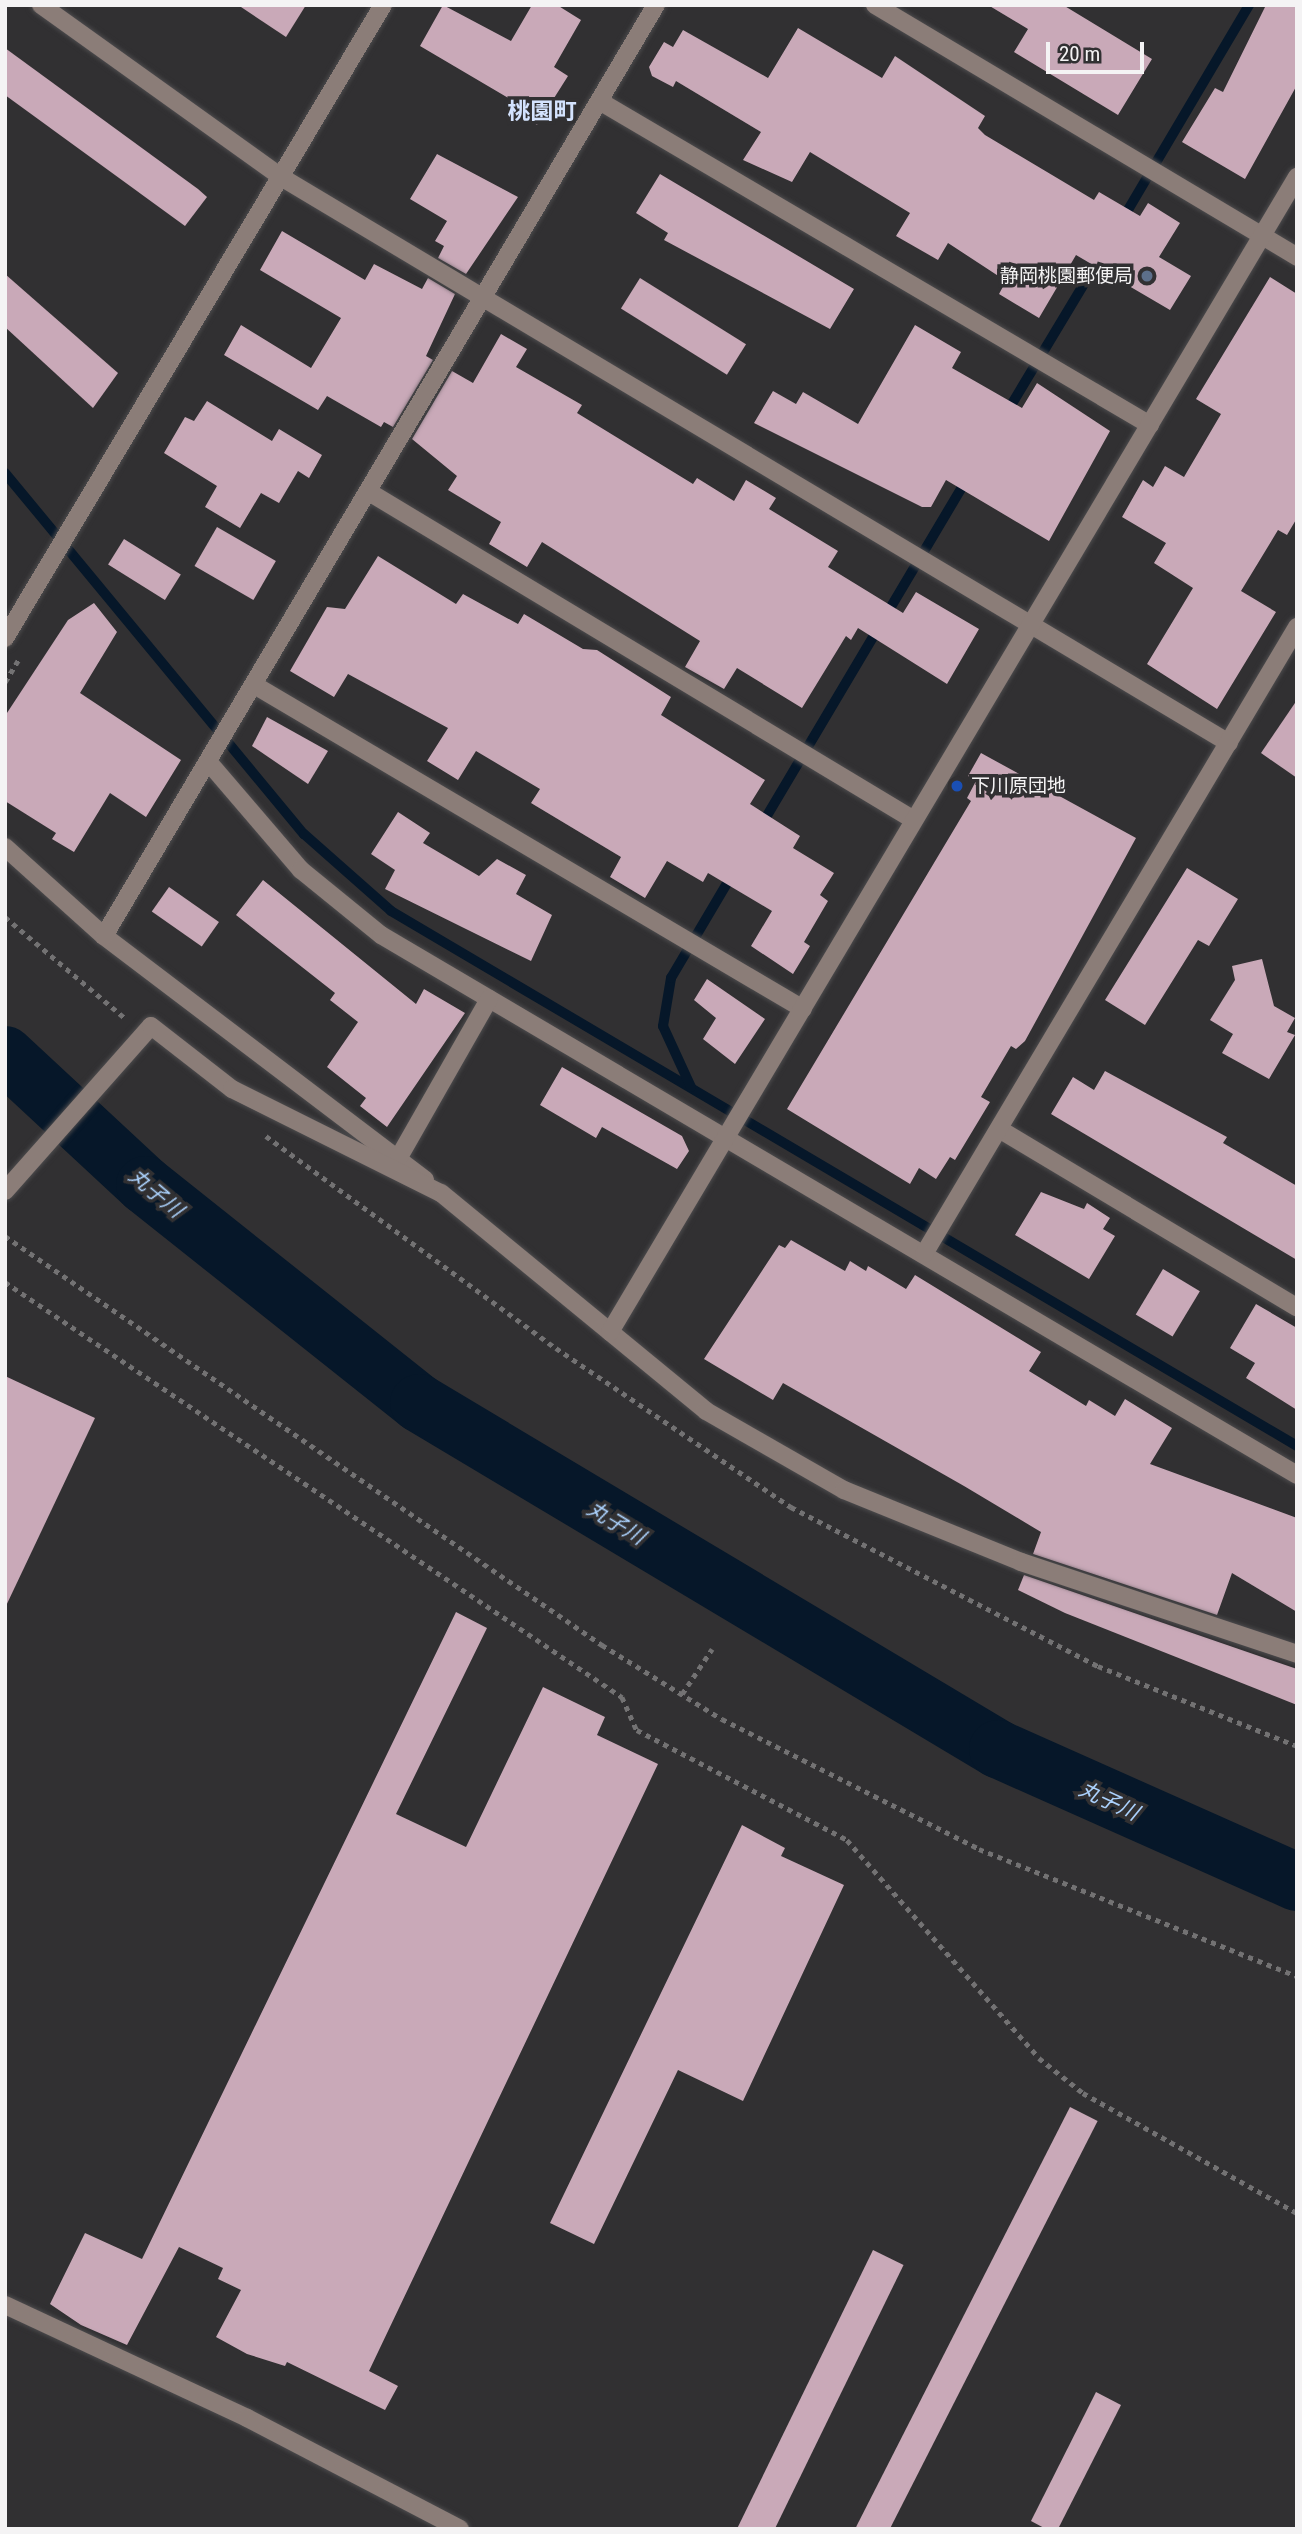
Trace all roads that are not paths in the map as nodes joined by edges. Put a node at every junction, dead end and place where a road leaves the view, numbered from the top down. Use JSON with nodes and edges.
{"nodes":[{"id":1,"x":41,"y":5,"type":"edge"},
{"id":2,"x":383,"y":5,"type":"edge"},
{"id":3,"x":656,"y":5,"type":"edge"},
{"id":4,"x":875,"y":5,"type":"edge"},
{"id":5,"x":601,"y":102,"type":"junction"},
{"id":6,"x":281,"y":177,"type":"junction"},
{"id":7,"x":1297,"y":177,"type":"edge"},
{"id":8,"x":1262,"y":237,"type":"junction"},
{"id":9,"x":1297,"y":257,"type":"edge"},
{"id":10,"x":485,"y":299,"type":"junction"},
{"id":11,"x":1150,"y":425,"type":"junction"},
{"id":12,"x":369,"y":492,"type":"junction"},
{"id":13,"x":1033,"y":623,"type":"junction"},
{"id":14,"x":1297,"y":627,"type":"edge"},
{"id":15,"x":5,"y":638,"type":"edge"},
{"id":16,"x":256,"y":686,"type":"junction"},
{"id":17,"x":1229,"y":743,"type":"junction"},
{"id":18,"x":211,"y":765,"type":"junction"},
{"id":19,"x":914,"y":820,"type":"junction"},
{"id":20,"x":5,"y":847,"type":"edge"},
{"id":21,"x":104,"y":936,"type":"junction"},
{"id":22,"x":489,"y":999,"type":"junction"},
{"id":23,"x":803,"y":1009,"type":"junction"},
{"id":24,"x":999,"y":1129,"type":"junction"},
{"id":25,"x":728,"y":1139,"type":"junction"},
{"id":26,"x":399,"y":1157,"type":"junction"},
{"id":27,"x":5,"y":1191,"type":"edge"},
{"id":28,"x":441,"y":1193,"type":"junction"},
{"id":29,"x":924,"y":1254,"type":"junction"},
{"id":30,"x":1297,"y":1307,"type":"edge"},
{"id":31,"x":611,"y":1332,"type":"junction"},
{"id":32,"x":1297,"y":1475,"type":"edge"},
{"id":33,"x":1297,"y":1654,"type":"edge"},
{"id":34,"x":5,"y":2305,"type":"edge"},
{"id":35,"x":460,"y":2529,"type":"edge"}],
"edges":[{"from":1,"to":6,"type":"street"},
{"from":2,"to":6,"type":"street"},
{"from":3,"to":5,"type":"street"},
{"from":4,"to":8,"type":"street"},
{"from":5,"to":10,"type":"street"},
{"from":5,"to":11,"type":"street"},
{"from":6,"to":10,"type":"street"},
{"from":6,"to":15,"type":"street"},
{"from":7,"to":8,"type":"street"},
{"from":8,"to":9,"type":"street"},
{"from":8,"to":11,"type":"street"},
{"from":10,"to":12,"type":"street"},
{"from":10,"to":13,"type":"street"},
{"from":11,"to":13,"type":"street"},
{"from":12,"to":16,"type":"street"},
{"from":12,"to":19,"type":"street"},
{"from":13,"to":17,"type":"street"},
{"from":13,"to":19,"type":"street"},
{"from":14,"to":17,"type":"street"},
{"from":16,"to":18,"type":"street"},
{"from":16,"to":23,"type":"street"},
{"from":17,"to":24,"type":"street"},
{"from":18,"to":21,"type":"street"},
{"from":18,"to":22,"type":"street"},
{"from":19,"to":23,"type":"street"},
{"from":20,"to":21,"type":"street"},
{"from":21,"to":26,"type":"street"},
{"from":22,"to":25,"type":"street"},
{"from":22,"to":26,"type":"street"},
{"from":23,"to":25,"type":"street"},
{"from":24,"to":29,"type":"street"},
{"from":24,"to":30,"type":"street"},
{"from":25,"to":29,"type":"street"},
{"from":25,"to":31,"type":"street"},
{"from":26,"to":28,"type":"street"},
{"from":27,"to":28,"type":"street"},
{"from":28,"to":31,"type":"street"},
{"from":29,"to":32,"type":"street"},
{"from":31,"to":33,"type":"street"},
{"from":34,"to":35,"type":"street"}]}
